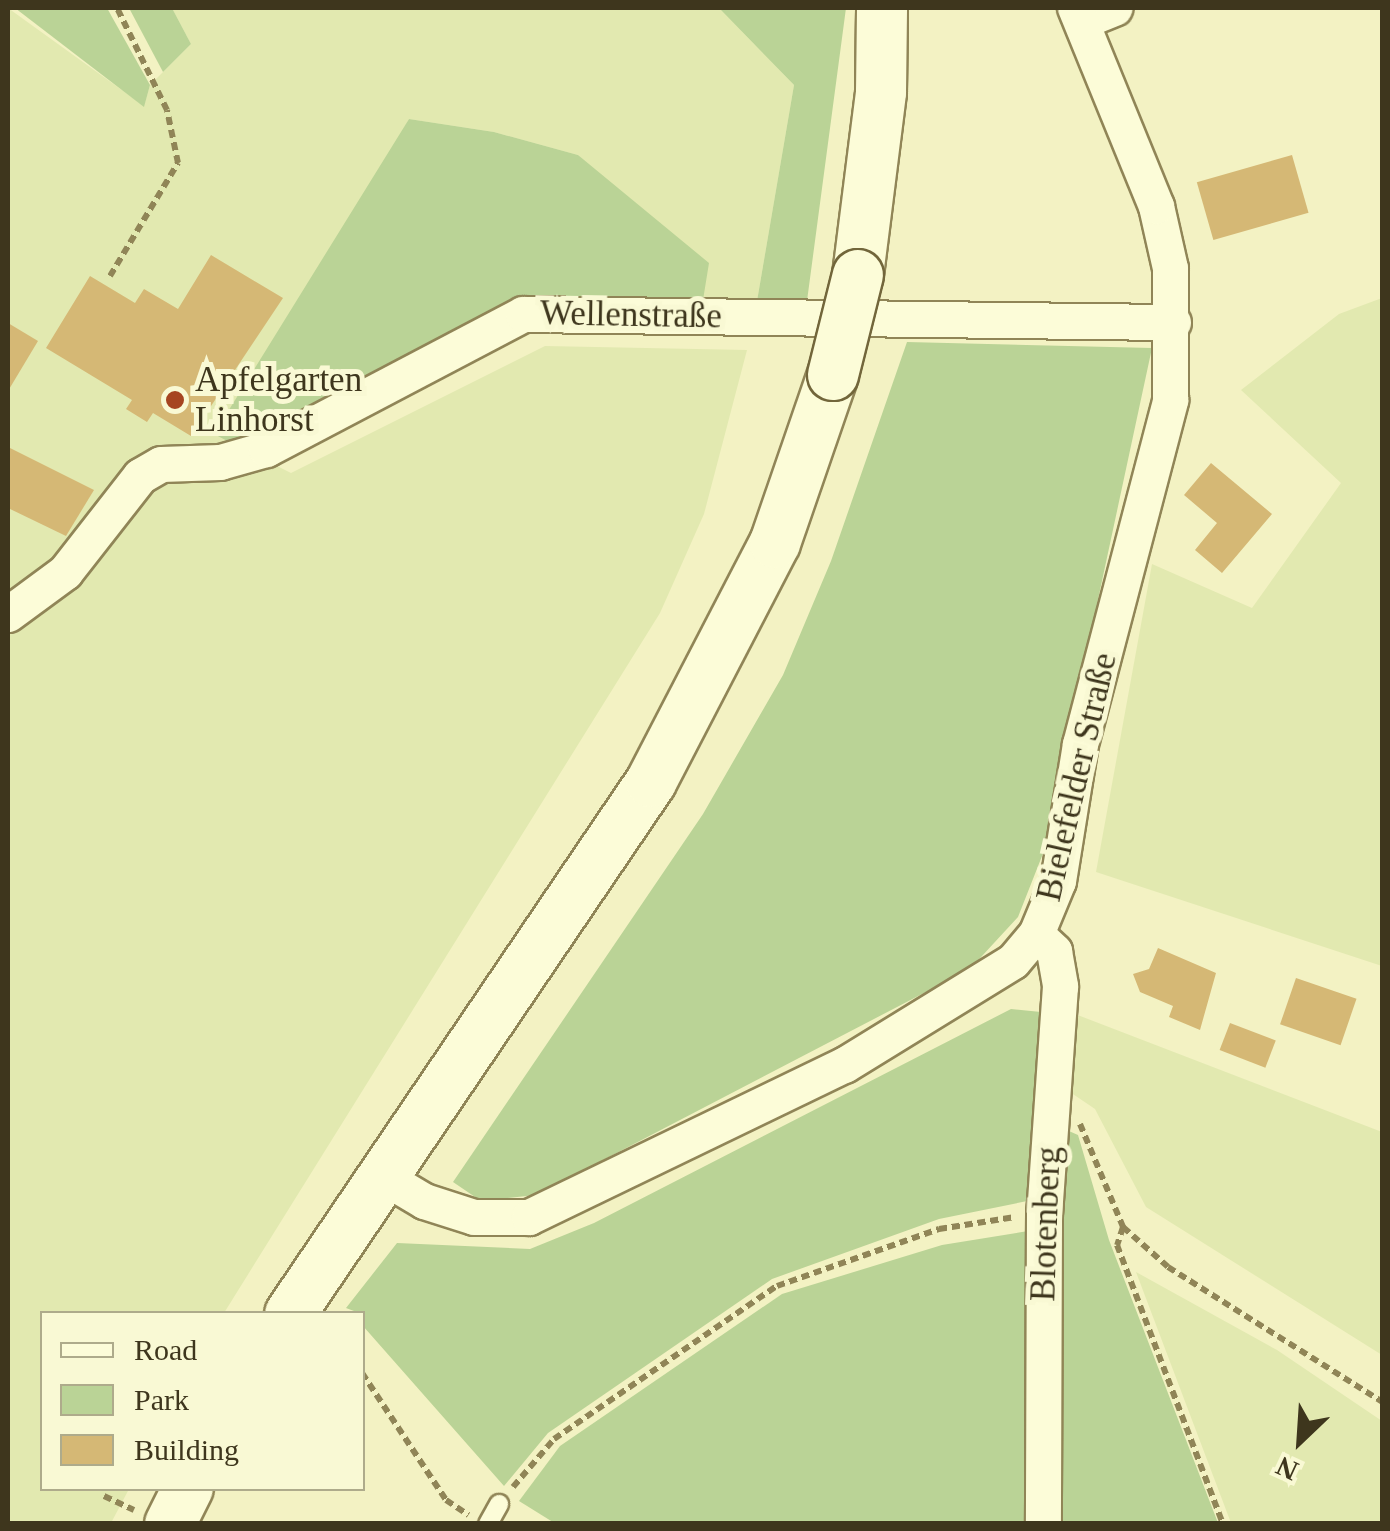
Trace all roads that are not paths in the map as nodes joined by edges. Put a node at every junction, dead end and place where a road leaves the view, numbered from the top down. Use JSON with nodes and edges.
{"nodes":[{"id":1,"x":882,"y":8,"type":"edge"},
{"id":2,"x":1115,"y":8,"type":"edge"},
{"id":3,"x":1078,"y":14,"type":"edge"},
{"id":4,"x":1173,"y":322,"type":"junction"},
{"id":5,"x":8,"y":614,"type":"edge"},
{"id":6,"x":1036,"y":934,"type":"junction"},
{"id":7,"x":382,"y":1176,"type":"junction"},
{"id":8,"x":292,"y":1311,"type":"edge"},
{"id":9,"x":186,"y":1491,"type":"edge"},
{"id":10,"x":500,"y":1504,"type":"road end"},
{"id":11,"x":170,"y":1524,"type":"edge"},
{"id":12,"x":485,"y":1524,"type":"edge"},
{"id":13,"x":1043,"y":1524,"type":"edge"}],
"edges":[{"from":1,"to":7,"type":"main road","bridge":true},
{"from":2,"to":3,"type":"street"},
{"from":3,"to":4,"type":"street","name":"Bielefelder Straße"},
{"from":4,"to":5,"type":"street","name":"Wellenstraße"},
{"from":4,"to":6,"type":"street","name":"Bielefelder Straße"},
{"from":6,"to":7,"type":"street","name":"Bielefelder Straße"},
{"from":6,"to":13,"type":"street","name":"Blotenberg"},
{"from":7,"to":8,"type":"main road"},
{"from":9,"to":11,"type":"main road"},
{"from":10,"to":12,"type":"lane"}]}
